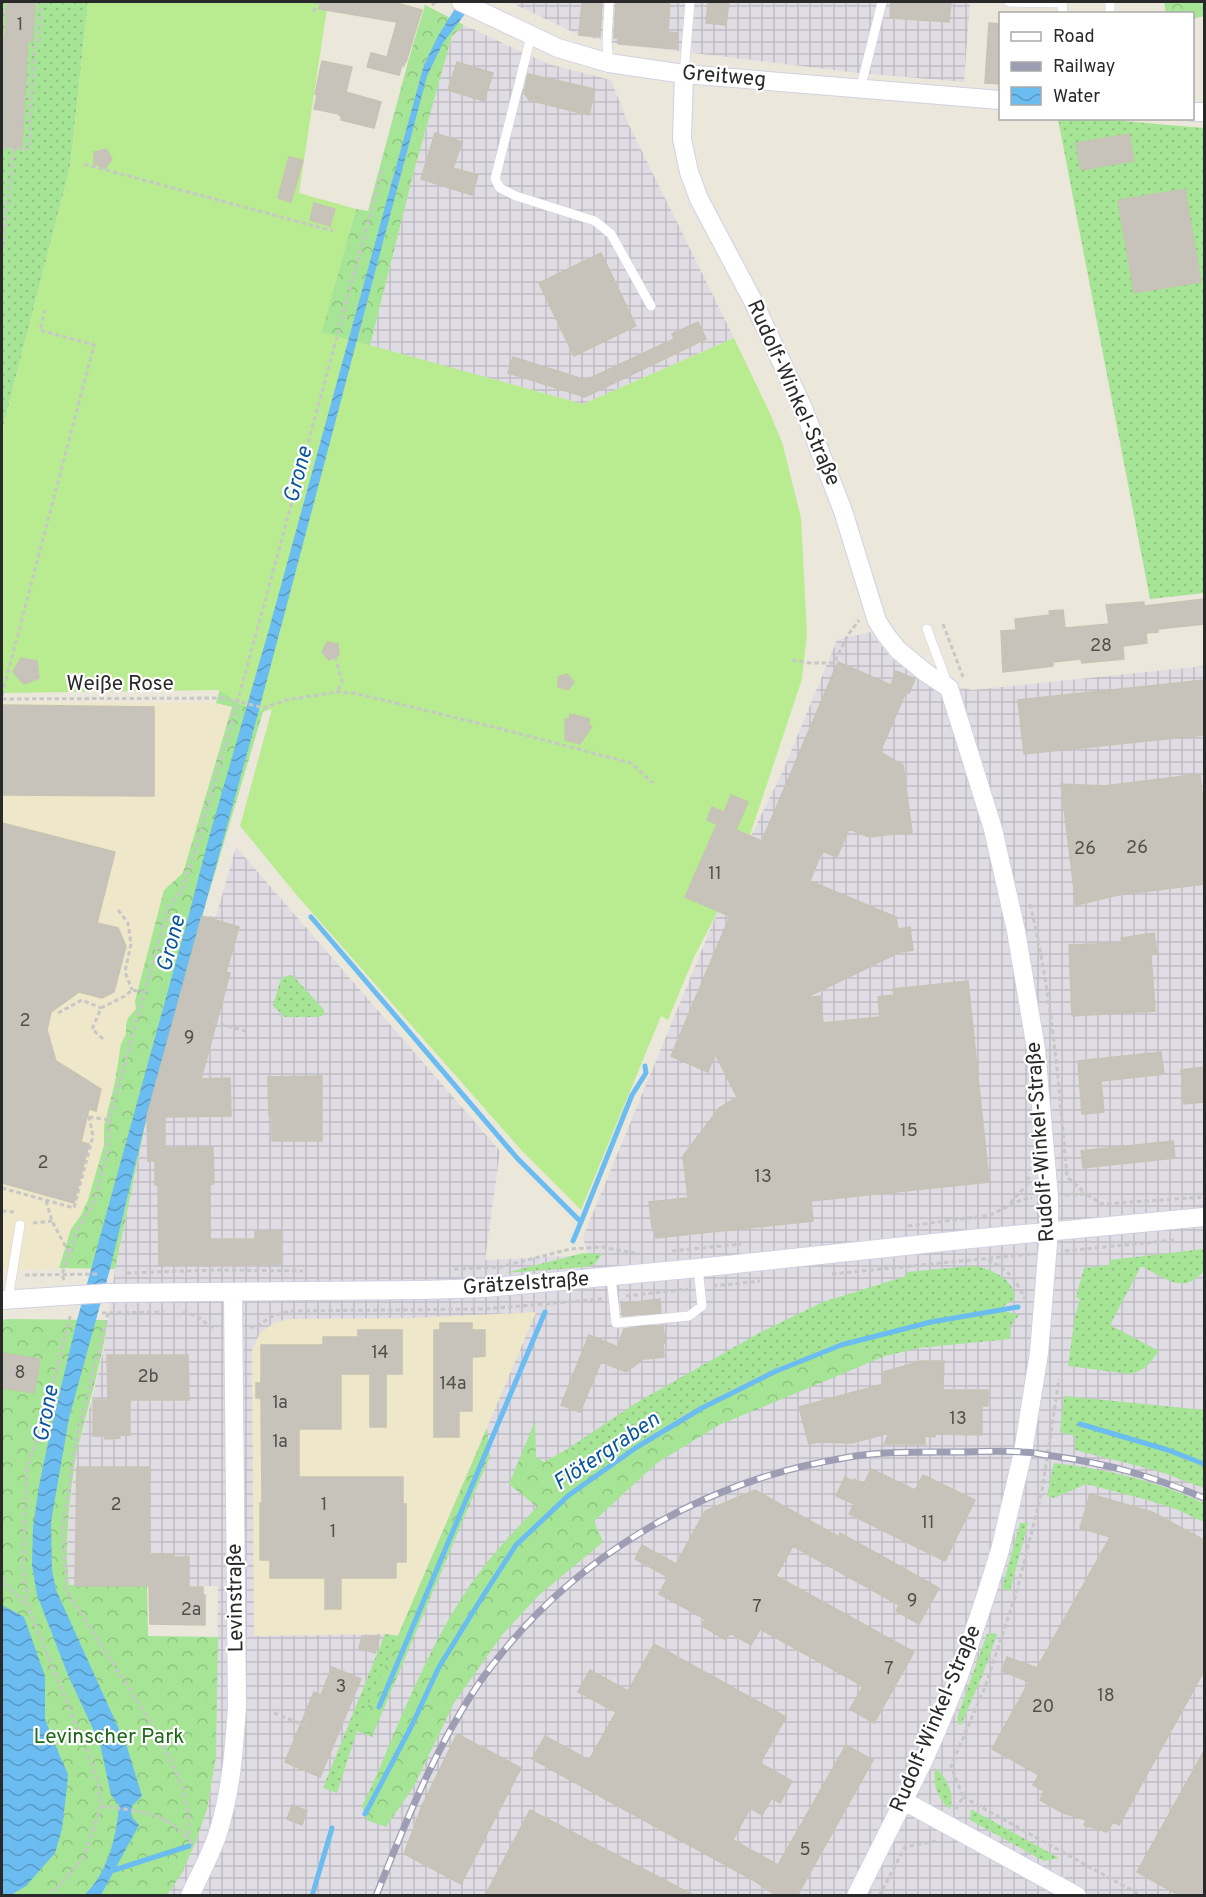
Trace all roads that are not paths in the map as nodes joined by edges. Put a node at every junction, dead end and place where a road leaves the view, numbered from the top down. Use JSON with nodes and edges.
{"nodes":[{"id":1,"x":609,"y":2,"type":"edge"},
{"id":2,"x":690,"y":2,"type":"edge"},
{"id":3,"x":882,"y":2,"type":"edge"},
{"id":4,"x":1009,"y":2,"type":"edge"},
{"id":5,"x":1030,"y":2,"type":"edge"},
{"id":6,"x":469,"y":6,"type":"edge"},
{"id":7,"x":1063,"y":12,"type":"edge"},
{"id":8,"x":531,"y":36,"type":"junction"},
{"id":9,"x":609,"y":63,"type":"junction"},
{"id":10,"x":684,"y":74,"type":"junction"},
{"id":11,"x":860,"y":90,"type":"junction"},
{"id":12,"x":999,"y":100,"type":"edge"},
{"id":13,"x":651,"y":306,"type":"dead end"},
{"id":14,"x":927,"y":629,"type":"dead end"},
{"id":15,"x":949,"y":688,"type":"junction"},
{"id":16,"x":1204,"y":1217,"type":"edge"},
{"id":17,"x":20,"y":1225,"type":"road end"},
{"id":18,"x":1049,"y":1231,"type":"junction"},
{"id":19,"x":698,"y":1268,"type":"junction"},
{"id":20,"x":611,"y":1277,"type":"junction"},
{"id":21,"x":233,"y":1293,"type":"junction"},
{"id":22,"x":5,"y":1300,"type":"edge"},
{"id":23,"x":904,"y":1801,"type":"junction"},
{"id":24,"x":190,"y":1895,"type":"edge"},
{"id":25,"x":856,"y":1896,"type":"edge"},
{"id":26,"x":1077,"y":1896,"type":"edge"}],
"edges":[{"from":1,"to":9,"type":"lane"},
{"from":2,"to":10,"type":"lane"},
{"from":3,"to":11,"type":"lane"},
{"from":4,"to":5,"type":"lane"},
{"from":5,"to":7,"type":"lane"},
{"from":6,"to":8,"type":"street","name":"Greitweg"},
{"from":8,"to":9,"type":"street","name":"Greitweg"},
{"from":8,"to":13,"type":"lane"},
{"from":9,"to":10,"type":"street","name":"Greitweg"},
{"from":10,"to":11,"type":"street","name":"Greitweg"},
{"from":10,"to":15,"type":"street","name":"Rudolf-Winkel-Straße"},
{"from":11,"to":12,"type":"street","name":"Greitweg"},
{"from":14,"to":15,"type":"lane","name":"Rudolf-Winkel-Straße"},
{"from":15,"to":18,"type":"street","name":"Rudolf-Winkel-Straße"},
{"from":16,"to":18,"type":"street","name":"Grätzelstraße"},
{"from":17,"to":22,"type":"lane"},
{"from":18,"to":19,"type":"street","name":"Grätzelstraße"},
{"from":18,"to":23,"type":"street","name":"Rudolf-Winkel-Straße"},
{"from":19,"to":20,"type":"street","name":"Grätzelstraße"},
{"from":19,"to":20,"type":"lane"},
{"from":20,"to":21,"type":"street","name":"Grätzelstraße"},
{"from":21,"to":22,"type":"street","name":"Grätzelstraße"},
{"from":21,"to":24,"type":"street","name":"Levinstraße"},
{"from":23,"to":25,"type":"street","name":"Rudolf-Winkel-Straße"},
{"from":23,"to":26,"type":"street"}]}
